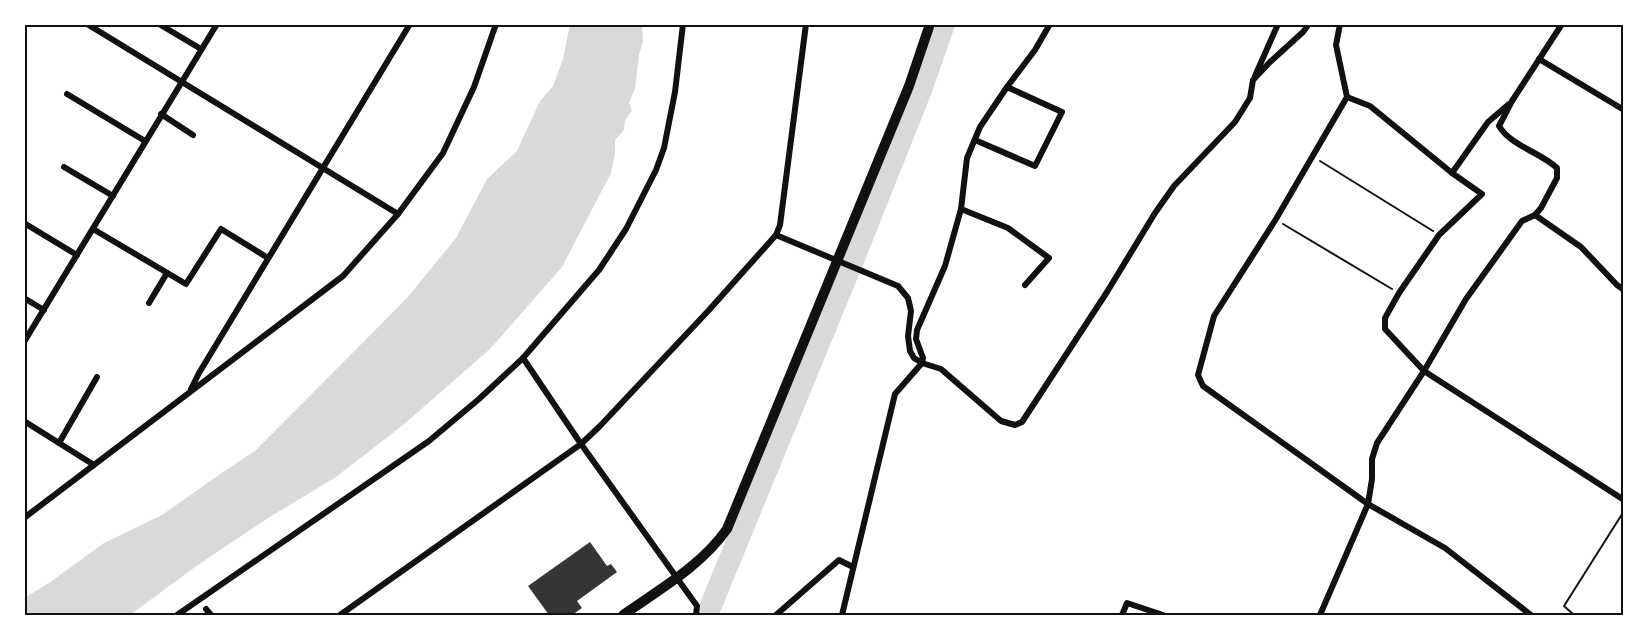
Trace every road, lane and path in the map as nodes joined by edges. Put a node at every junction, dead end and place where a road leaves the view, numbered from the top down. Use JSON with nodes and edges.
{"nodes":[{"id":1,"x":87,"y":24,"type":"edge"},
{"id":2,"x":159,"y":24,"type":"edge"},
{"id":3,"x":217,"y":24,"type":"edge"},
{"id":4,"x":410,"y":24,"type":"edge"},
{"id":5,"x":496,"y":24,"type":"edge"},
{"id":6,"x":683,"y":24,"type":"edge"},
{"id":7,"x":806,"y":24,"type":"edge"},
{"id":8,"x":930,"y":24,"type":"edge"},
{"id":9,"x":1050,"y":24,"type":"edge"},
{"id":10,"x":1278,"y":24,"type":"edge"},
{"id":11,"x":1309,"y":24,"type":"edge"},
{"id":12,"x":1340,"y":24,"type":"edge"},
{"id":13,"x":1562,"y":24,"type":"edge"},
{"id":14,"x":201,"y":50,"type":"junction"},
{"id":15,"x":1539,"y":59,"type":"junction"},
{"id":16,"x":1253,"y":80,"type":"junction"},
{"id":17,"x":182,"y":82,"type":"junction"},
{"id":18,"x":1006,"y":87,"type":"junction"},
{"id":19,"x":67,"y":94,"type":"dead end"},
{"id":20,"x":1347,"y":97,"type":"junction"},
{"id":21,"x":1512,"y":101,"type":"junction"},
{"id":22,"x":1624,"y":110,"type":"edge"},
{"id":23,"x":161,"y":114,"type":"junction"},
{"id":24,"x":193,"y":135,"type":"dead end"},
{"id":25,"x":975,"y":140,"type":"junction"},
{"id":26,"x":145,"y":141,"type":"junction"},
{"id":27,"x":1313,"y":156,"type":"junction"},
{"id":28,"x":64,"y":167,"type":"dead end"},
{"id":29,"x":322,"y":169,"type":"junction"},
{"id":30,"x":1452,"y":173,"type":"junction"},
{"id":31,"x":113,"y":196,"type":"junction"},
{"id":32,"x":962,"y":209,"type":"junction"},
{"id":33,"x":398,"y":214,"type":"junction"},
{"id":34,"x":1535,"y":216,"type":"junction"},
{"id":35,"x":1276,"y":219,"type":"junction"},
{"id":36,"x":24,"y":223,"type":"edge"},
{"id":37,"x":93,"y":229,"type":"junction"},
{"id":38,"x":776,"y":235,"type":"junction"},
{"id":39,"x":1439,"y":235,"type":"junction"},
{"id":40,"x":77,"y":255,"type":"junction"},
{"id":41,"x":267,"y":258,"type":"junction"},
{"id":42,"x":838,"y":261,"type":"junction"},
{"id":43,"x":167,"y":273,"type":"junction"},
{"id":44,"x":1025,"y":285,"type":"dead end"},
{"id":45,"x":1624,"y":290,"type":"edge"},
{"id":46,"x":1399,"y":293,"type":"junction"},
{"id":47,"x":24,"y":298,"type":"edge"},
{"id":48,"x":149,"y":303,"type":"dead end"},
{"id":49,"x":44,"y":310,"type":"junction"},
{"id":50,"x":24,"y":342,"type":"edge"},
{"id":51,"x":523,"y":358,"type":"junction"},
{"id":52,"x":922,"y":363,"type":"junction"},
{"id":53,"x":1424,"y":371,"type":"junction"},
{"id":54,"x":97,"y":377,"type":"dead end"},
{"id":55,"x":190,"y":392,"type":"junction"},
{"id":56,"x":24,"y":421,"type":"edge"},
{"id":57,"x":59,"y":443,"type":"junction"},
{"id":58,"x":581,"y":444,"type":"junction"},
{"id":59,"x":94,"y":465,"type":"junction"},
{"id":60,"x":1624,"y":500,"type":"edge"},
{"id":61,"x":1368,"y":504,"type":"junction"},
{"id":62,"x":1624,"y":511,"type":"edge"},
{"id":63,"x":24,"y":518,"type":"edge"},
{"id":64,"x":853,"y":567,"type":"junction"},
{"id":65,"x":676,"y":578,"type":"junction"},
{"id":66,"x":206,"y":609,"type":"dead end"},
{"id":67,"x":177,"y":615,"type":"edge"},
{"id":68,"x":211,"y":615,"type":"edge"},
{"id":69,"x":340,"y":615,"type":"edge"},
{"id":70,"x":623,"y":615,"type":"edge"},
{"id":71,"x":696,"y":615,"type":"edge"},
{"id":72,"x":777,"y":615,"type":"edge"},
{"id":73,"x":842,"y":615,"type":"edge"},
{"id":74,"x":1122,"y":615,"type":"edge"},
{"id":75,"x":1163,"y":615,"type":"edge"},
{"id":76,"x":1320,"y":615,"type":"edge"},
{"id":77,"x":1532,"y":615,"type":"edge"},
{"id":78,"x":1574,"y":615,"type":"edge"}],
"edges":[{"from":1,"to":17,"type":"street"},
{"from":2,"to":14,"type":"street"},
{"from":3,"to":14,"type":"street"},
{"from":4,"to":29,"type":"street"},
{"from":5,"to":33,"type":"street"},
{"from":6,"to":51,"type":"street"},
{"from":7,"to":38,"type":"street"},
{"from":8,"to":42,"type":"main road"},
{"from":9,"to":18,"type":"street"},
{"from":10,"to":16,"type":"street"},
{"from":11,"to":16,"type":"street"},
{"from":12,"to":20,"type":"street"},
{"from":13,"to":15,"type":"street"},
{"from":14,"to":17,"type":"street"},
{"from":15,"to":21,"type":"street"},
{"from":15,"to":22,"type":"street"},
{"from":16,"to":52,"type":"street"},
{"from":17,"to":23,"type":"street"},
{"from":17,"to":29,"type":"street"},
{"from":18,"to":25,"type":"street"},
{"from":18,"to":25,"type":"street"},
{"from":19,"to":26,"type":"street"},
{"from":20,"to":27,"type":"street"},
{"from":20,"to":30,"type":"street"},
{"from":21,"to":30,"type":"street"},
{"from":21,"to":34,"type":"street"},
{"from":23,"to":24,"type":"street"},
{"from":23,"to":26,"type":"street"},
{"from":25,"to":32,"type":"street"},
{"from":26,"to":31,"type":"street"},
{"from":27,"to":35,"type":"street"},
{"from":27,"to":39,"type":"path"},
{"from":28,"to":31,"type":"street"},
{"from":29,"to":33,"type":"street"},
{"from":29,"to":41,"type":"street"},
{"from":30,"to":39,"type":"street"},
{"from":31,"to":37,"type":"street"},
{"from":32,"to":44,"type":"street"},
{"from":32,"to":52,"type":"street"},
{"from":33,"to":55,"type":"street"},
{"from":34,"to":45,"type":"street"},
{"from":34,"to":53,"type":"street"},
{"from":35,"to":46,"type":"path"},
{"from":35,"to":61,"type":"street"},
{"from":36,"to":40,"type":"street"},
{"from":37,"to":40,"type":"street"},
{"from":37,"to":43,"type":"street"},
{"from":38,"to":42,"type":"street"},
{"from":38,"to":58,"type":"street"},
{"from":39,"to":46,"type":"street"},
{"from":40,"to":49,"type":"street"},
{"from":41,"to":43,"type":"street"},
{"from":41,"to":55,"type":"street"},
{"from":42,"to":52,"type":"street"},
{"from":42,"to":65,"type":"main road"},
{"from":43,"to":48,"type":"street"},
{"from":46,"to":53,"type":"street"},
{"from":47,"to":49,"type":"street"},
{"from":49,"to":50,"type":"street"},
{"from":51,"to":58,"type":"street"},
{"from":51,"to":67,"type":"street"},
{"from":52,"to":64,"type":"street"},
{"from":53,"to":60,"type":"street"},
{"from":53,"to":61,"type":"street"},
{"from":54,"to":57,"type":"street"},
{"from":55,"to":59,"type":"street"},
{"from":56,"to":57,"type":"street"},
{"from":57,"to":59,"type":"street"},
{"from":58,"to":65,"type":"street"},
{"from":58,"to":69,"type":"street"},
{"from":59,"to":63,"type":"street"},
{"from":61,"to":76,"type":"street"},
{"from":61,"to":77,"type":"street"},
{"from":62,"to":78,"type":"path"},
{"from":64,"to":72,"type":"street"},
{"from":64,"to":73,"type":"street"},
{"from":65,"to":70,"type":"main road"},
{"from":65,"to":71,"type":"street"},
{"from":66,"to":68,"type":"street"},
{"from":74,"to":75,"type":"street"}]}
